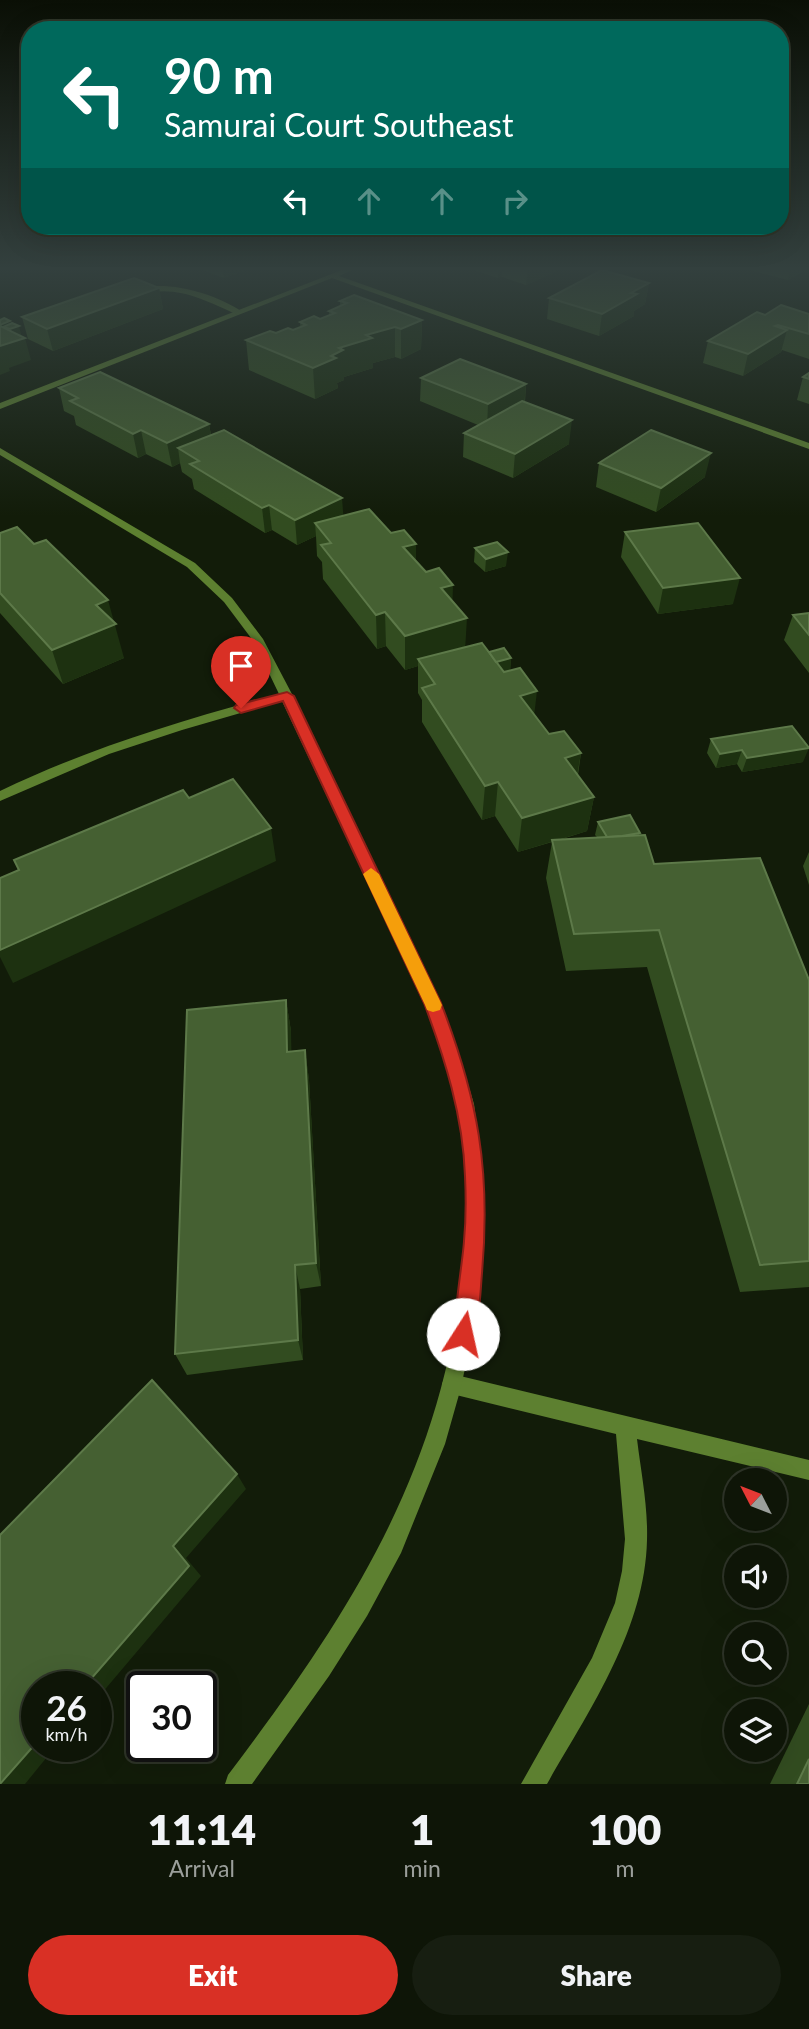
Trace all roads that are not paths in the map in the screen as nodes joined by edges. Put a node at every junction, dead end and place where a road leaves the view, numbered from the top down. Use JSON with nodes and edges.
{"nodes":[{"id":1,"x":146,"y":349,"type":"edge"},
{"id":2,"x":538,"y":349,"type":"edge"},
{"id":3,"x":0,"y":406,"type":"edge"},
{"id":4,"x":809,"y":446,"type":"edge"},
{"id":5,"x":0,"y":451,"type":"edge"},
{"id":6,"x":287,"y":696,"type":"junction"},
{"id":7,"x":0,"y":796,"type":"edge"},
{"id":8,"x":452,"y":1384,"type":"junction"},
{"id":9,"x":626,"y":1427,"type":"junction"},
{"id":10,"x":809,"y":1470,"type":"edge"},
{"id":11,"x":237,"y":1784,"type":"edge"},
{"id":12,"x":533,"y":1784,"type":"edge"}],
"edges":[{"from":1,"to":3,"type":"street"},
{"from":2,"to":4,"type":"street"},
{"from":5,"to":6,"type":"street"},
{"from":6,"to":7,"type":"street"},
{"from":6,"to":8,"type":"street"},
{"from":8,"to":9,"type":"street"},
{"from":8,"to":11,"type":"street"},
{"from":9,"to":10,"type":"street"},
{"from":9,"to":12,"type":"street"}]}
